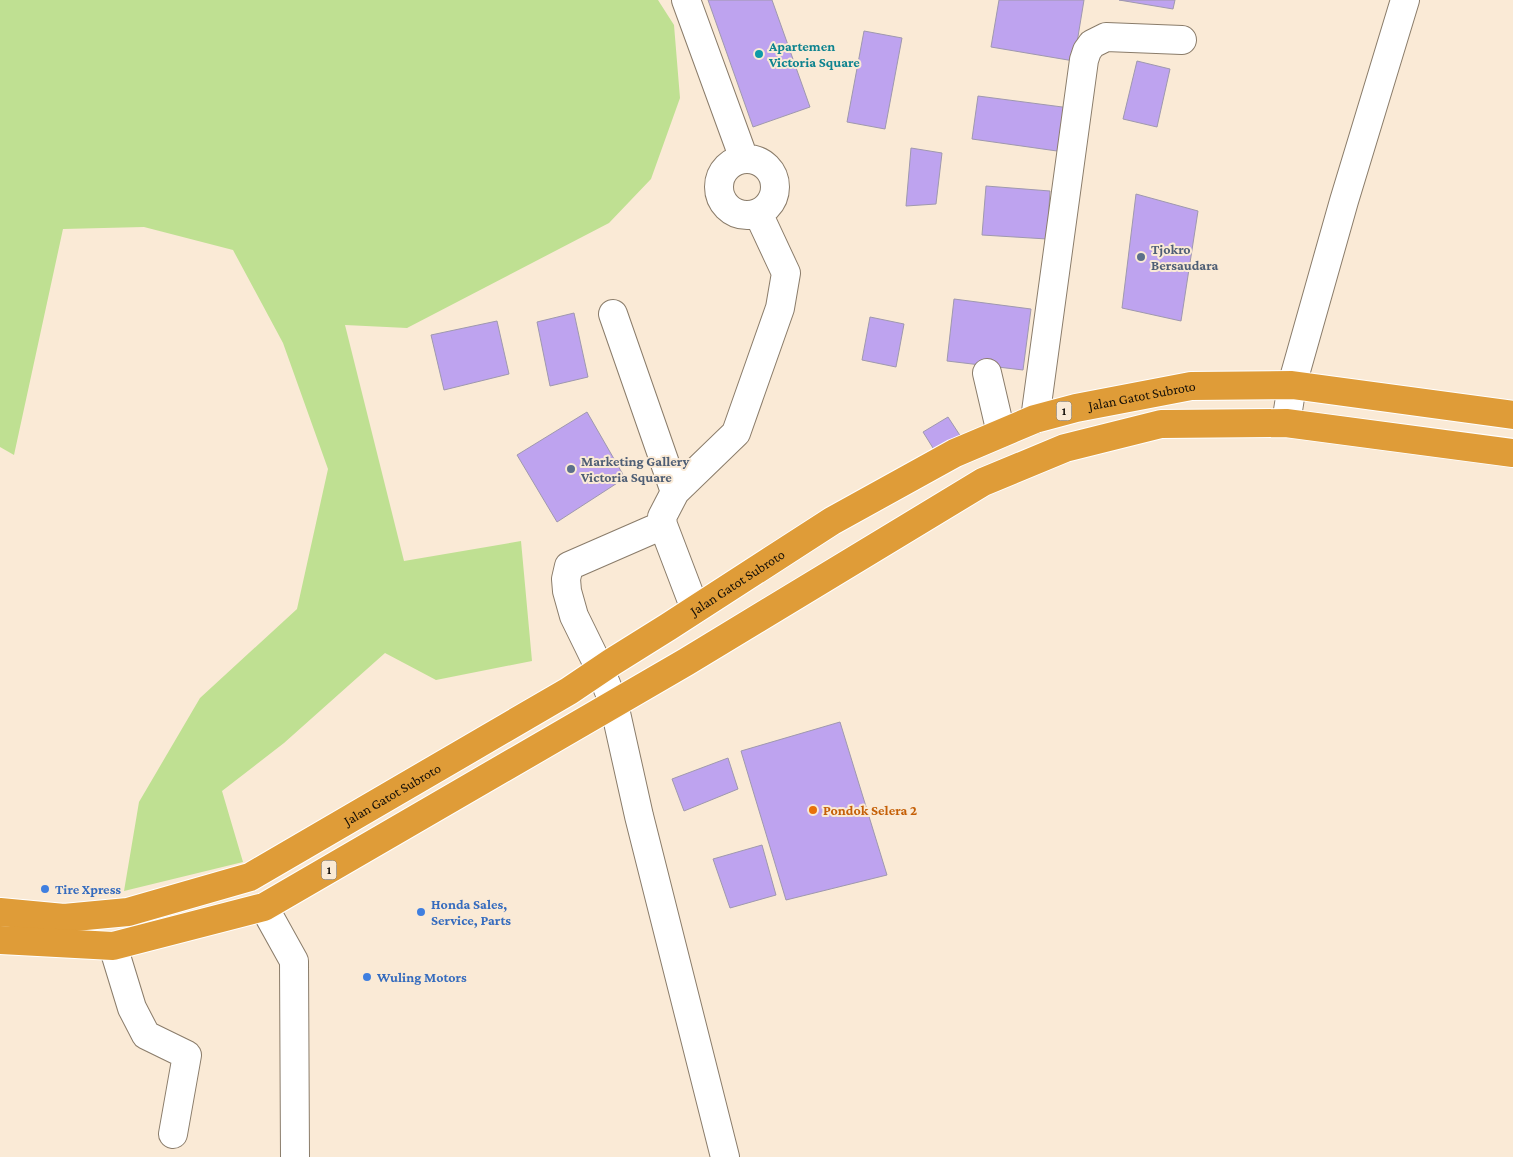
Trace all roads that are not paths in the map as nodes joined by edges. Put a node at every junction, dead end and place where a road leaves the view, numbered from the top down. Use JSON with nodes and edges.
{"nodes":[{"id":1,"x":686,"y":0,"type":"edge"},
{"id":2,"x":1405,"y":0,"type":"edge"},
{"id":3,"x":1182,"y":40,"type":"dead end"},
{"id":4,"x":744,"y":159,"type":"junction"},
{"id":5,"x":758,"y":213,"type":"junction"},
{"id":6,"x":613,"y":314,"type":"dead end"},
{"id":7,"x":987,"y":373,"type":"dead end"},
{"id":8,"x":1292,"y":385,"type":"junction"},
{"id":9,"x":1513,"y":414,"type":"edge"},
{"id":10,"x":1035,"y":419,"type":"junction"},
{"id":11,"x":1286,"y":423,"type":"junction"},
{"id":12,"x":1001,"y":433,"type":"junction"},
{"id":13,"x":1513,"y":453,"type":"edge"},
{"id":14,"x":676,"y":492,"type":"junction"},
{"id":15,"x":663,"y":525,"type":"junction"},
{"id":16,"x":694,"y":609,"type":"junction"},
{"id":17,"x":606,"y":665,"type":"junction"},
{"id":18,"x":620,"y":701,"type":"junction"},
{"id":19,"x":264,"y":907,"type":"junction"},
{"id":20,"x":0,"y":912,"type":"edge"},
{"id":21,"x":0,"y":940,"type":"edge"},
{"id":22,"x":113,"y":946,"type":"junction"},
{"id":23,"x":173,"y":1134,"type":"dead end"},
{"id":24,"x":296,"y":1157,"type":"edge"},
{"id":25,"x":725,"y":1157,"type":"edge"}],
"edges":[{"from":1,"to":4,"type":"street"},
{"from":2,"to":8,"type":"street"},
{"from":3,"to":10,"type":"street"},
{"from":4,"to":5,"type":"street"},
{"from":4,"to":5,"type":"street"},
{"from":5,"to":14,"type":"street"},
{"from":6,"to":14,"type":"street"},
{"from":7,"to":12,"type":"street"},
{"from":8,"to":9,"type":"highway","name":"Jalan Gatot Subroto","number":"1"},
{"from":8,"to":10,"type":"highway","name":"Jalan Gatot Subroto","number":"1"},
{"from":8,"to":11,"type":"street"},
{"from":10,"to":12,"type":"highway","name":"Jalan Gatot Subroto","number":"1"},
{"from":11,"to":13,"type":"highway","number":"1"},
{"from":11,"to":18,"type":"highway","number":"1"},
{"from":12,"to":16,"type":"highway","name":"Jalan Gatot Subroto","number":"1"},
{"from":14,"to":15,"type":"street"},
{"from":15,"to":16,"type":"street"},
{"from":15,"to":17,"type":"street"},
{"from":16,"to":17,"type":"highway","name":"Jalan Gatot Subroto","number":"1"},
{"from":17,"to":18,"type":"street"},
{"from":17,"to":20,"type":"highway","name":"Jalan Gatot Subroto","number":"1"},
{"from":18,"to":19,"type":"highway","number":"1"},
{"from":18,"to":25,"type":"street"},
{"from":19,"to":22,"type":"highway","number":"1"},
{"from":19,"to":24,"type":"street"},
{"from":21,"to":22,"type":"highway","number":"1"},
{"from":22,"to":23,"type":"street"}]}
